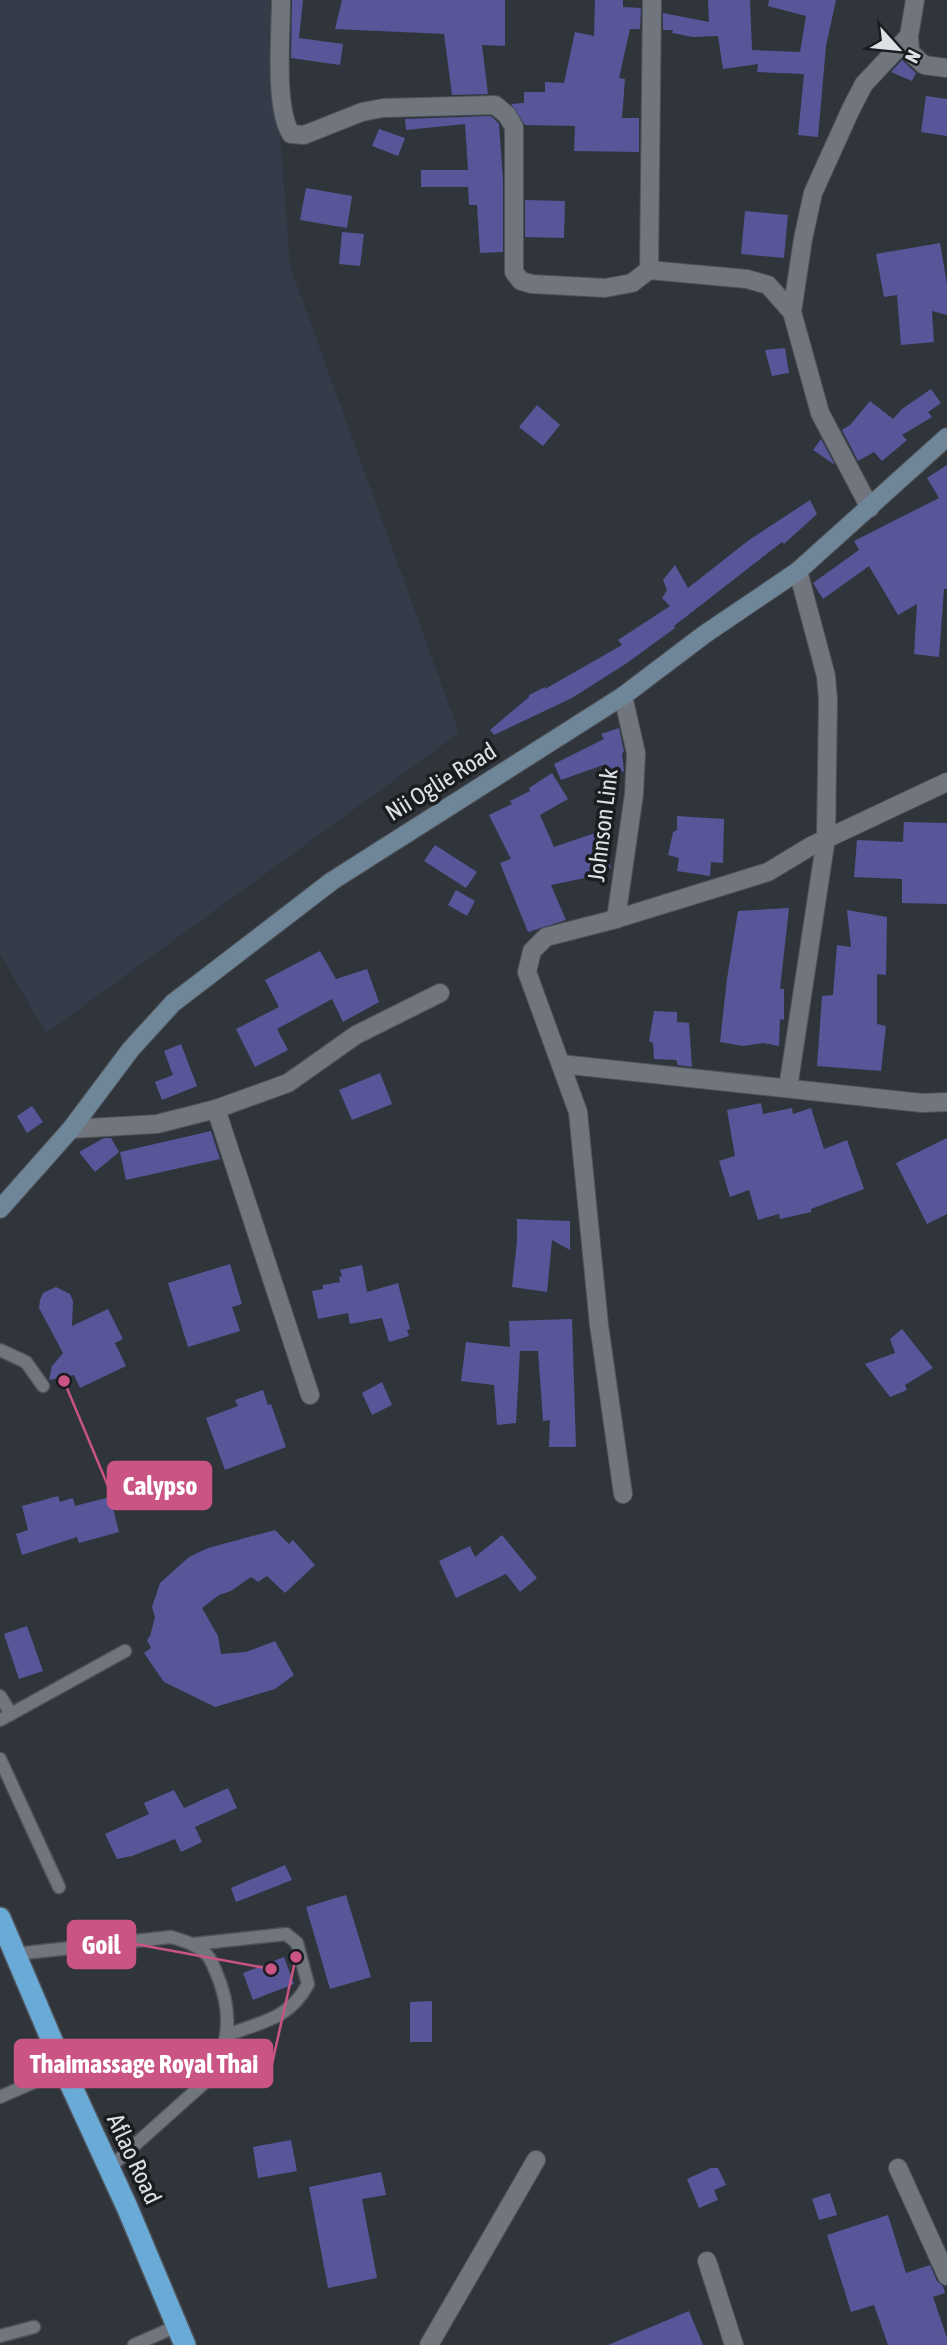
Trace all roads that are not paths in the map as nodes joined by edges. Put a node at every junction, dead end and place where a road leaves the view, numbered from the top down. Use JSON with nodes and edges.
{"nodes":[{"id":1,"x":281,"y":0,"type":"edge"},
{"id":2,"x":652,"y":0,"type":"edge"},
{"id":3,"x":915,"y":0,"type":"edge"},
{"id":4,"x":909,"y":36,"type":"junction"},
{"id":5,"x":947,"y":68,"type":"edge"},
{"id":6,"x":649,"y":270,"type":"junction"},
{"id":7,"x":792,"y":312,"type":"junction"},
{"id":8,"x":947,"y":437,"type":"edge"},
{"id":9,"x":870,"y":508,"type":"junction"},
{"id":10,"x":798,"y":571,"type":"junction"},
{"id":11,"x":623,"y":696,"type":"junction"},
{"id":12,"x":947,"y":782,"type":"edge"},
{"id":13,"x":826,"y":838,"type":"junction"},
{"id":14,"x":616,"y":919,"type":"junction"},
{"id":15,"x":439,"y":993,"type":"dead end"},
{"id":16,"x":561,"y":1064,"type":"junction"},
{"id":17,"x":788,"y":1088,"type":"junction"},
{"id":18,"x":947,"y":1102,"type":"edge"},
{"id":19,"x":216,"y":1110,"type":"junction"},
{"id":20,"x":71,"y":1129,"type":"junction"},
{"id":21,"x":0,"y":1209,"type":"edge"},
{"id":22,"x":0,"y":1350,"type":"edge"},
{"id":23,"x":43,"y":1386,"type":"dead end"},
{"id":24,"x":310,"y":1395,"type":"dead end"},
{"id":25,"x":623,"y":1494,"type":"dead end"},
{"id":26,"x":125,"y":1651,"type":"dead end"},
{"id":27,"x":0,"y":1696,"type":"edge"},
{"id":28,"x":6,"y":1717,"type":"edge"},
{"id":29,"x":0,"y":1759,"type":"edge"},
{"id":30,"x":58,"y":1887,"type":"dead end"},
{"id":31,"x":0,"y":1919,"type":"edge"},
{"id":32,"x":194,"y":1944,"type":"junction"},
{"id":33,"x":15,"y":1954,"type":"junction"},
{"id":34,"x":227,"y":2035,"type":"junction"},
{"id":35,"x":64,"y":2069,"type":"junction"},
{"id":36,"x":0,"y":2097,"type":"edge"},
{"id":37,"x":536,"y":2160,"type":"dead end"},
{"id":38,"x":109,"y":2168,"type":"junction"},
{"id":39,"x":898,"y":2168,"type":"dead end"},
{"id":40,"x":706,"y":2261,"type":"dead end"},
{"id":41,"x":947,"y":2276,"type":"edge"},
{"id":42,"x":34,"y":2327,"type":"dead end"},
{"id":43,"x":0,"y":2336,"type":"edge"},
{"id":44,"x":181,"y":2336,"type":"edge"},
{"id":45,"x":134,"y":2345,"type":"edge"},
{"id":46,"x":429,"y":2345,"type":"edge"},
{"id":47,"x":734,"y":2345,"type":"edge"}],
"edges":[{"from":1,"to":6,"type":"street"},
{"from":2,"to":6,"type":"street"},
{"from":3,"to":4,"type":"street"},
{"from":4,"to":5,"type":"street"},
{"from":4,"to":7,"type":"street"},
{"from":6,"to":7,"type":"street"},
{"from":7,"to":9,"type":"street"},
{"from":8,"to":9,"type":"street","name":"Nii Oglie Road"},
{"from":9,"to":10,"type":"street","name":"Nii Oglie Road"},
{"from":10,"to":11,"type":"street","name":"Nii Oglie Road"},
{"from":10,"to":13,"type":"street"},
{"from":11,"to":14,"type":"street","name":"Johnson Link"},
{"from":11,"to":20,"type":"street","name":"Nii Oglie Road"},
{"from":12,"to":13,"type":"street"},
{"from":13,"to":14,"type":"street"},
{"from":13,"to":17,"type":"street"},
{"from":14,"to":16,"type":"street"},
{"from":15,"to":19,"type":"street"},
{"from":16,"to":17,"type":"street"},
{"from":16,"to":25,"type":"street"},
{"from":17,"to":18,"type":"street"},
{"from":19,"to":20,"type":"street"},
{"from":19,"to":24,"type":"street"},
{"from":20,"to":21,"type":"street","name":"Nii Oglie Road"},
{"from":22,"to":23,"type":"lane"},
{"from":26,"to":28,"type":"lane"},
{"from":27,"to":28,"type":"lane"},
{"from":29,"to":30,"type":"lane"},
{"from":31,"to":33,"type":"highway","name":"Aflao Road"},
{"from":32,"to":33,"type":"lane"},
{"from":32,"to":34,"type":"lane"},
{"from":32,"to":34,"type":"lane"},
{"from":33,"to":35,"type":"highway","name":"Aflao Road"},
{"from":34,"to":38,"type":"lane"},
{"from":35,"to":36,"type":"lane"},
{"from":35,"to":38,"type":"highway","name":"Aflao Road"},
{"from":37,"to":46,"type":"street"},
{"from":38,"to":44,"type":"highway","name":"Aflao Road"},
{"from":39,"to":41,"type":"street"},
{"from":40,"to":47,"type":"street"},
{"from":42,"to":43,"type":"lane"},
{"from":44,"to":45,"type":"lane"}]}
